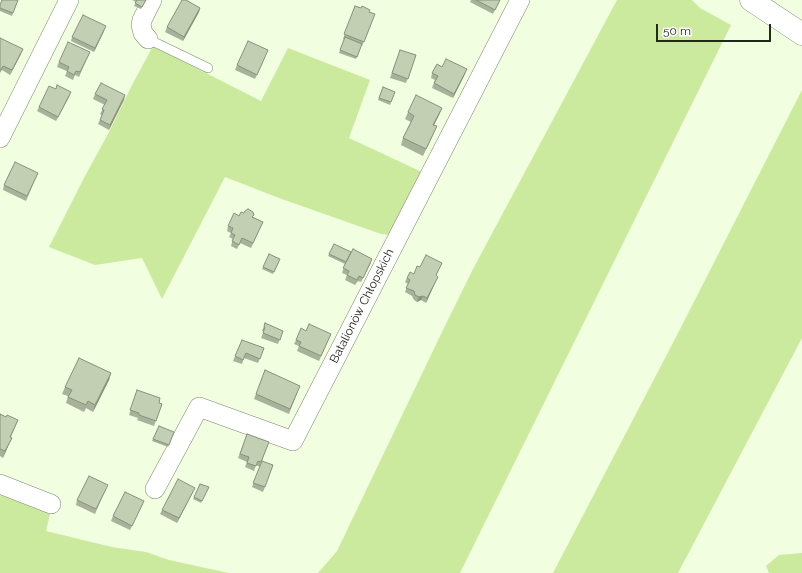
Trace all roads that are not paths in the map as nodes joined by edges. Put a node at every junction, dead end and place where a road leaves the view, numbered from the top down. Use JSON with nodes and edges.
{"nodes":[{"id":1,"x":69,"y":0,"type":"edge"},
{"id":2,"x":152,"y":0,"type":"edge"},
{"id":3,"x":520,"y":0,"type":"edge"},
{"id":4,"x":751,"y":0,"type":"edge"},
{"id":5,"x":802,"y":34,"type":"edge"},
{"id":6,"x":148,"y":39,"type":"joint"},
{"id":7,"x":208,"y":68,"type":"dead end"},
{"id":8,"x":0,"y":138,"type":"edge"},
{"id":9,"x":0,"y":484,"type":"edge"},
{"id":10,"x":155,"y":489,"type":"dead end"},
{"id":11,"x":51,"y":504,"type":"dead end"}],
"edges":[{"from":1,"to":8,"type":"street"},
{"from":2,"to":6,"type":"street"},
{"from":3,"to":10,"type":"street","name":"Batalionów Chłopskich"},
{"from":4,"to":5,"type":"main road"},
{"from":6,"to":7,"type":"lane"},
{"from":9,"to":11,"type":"street"}]}
